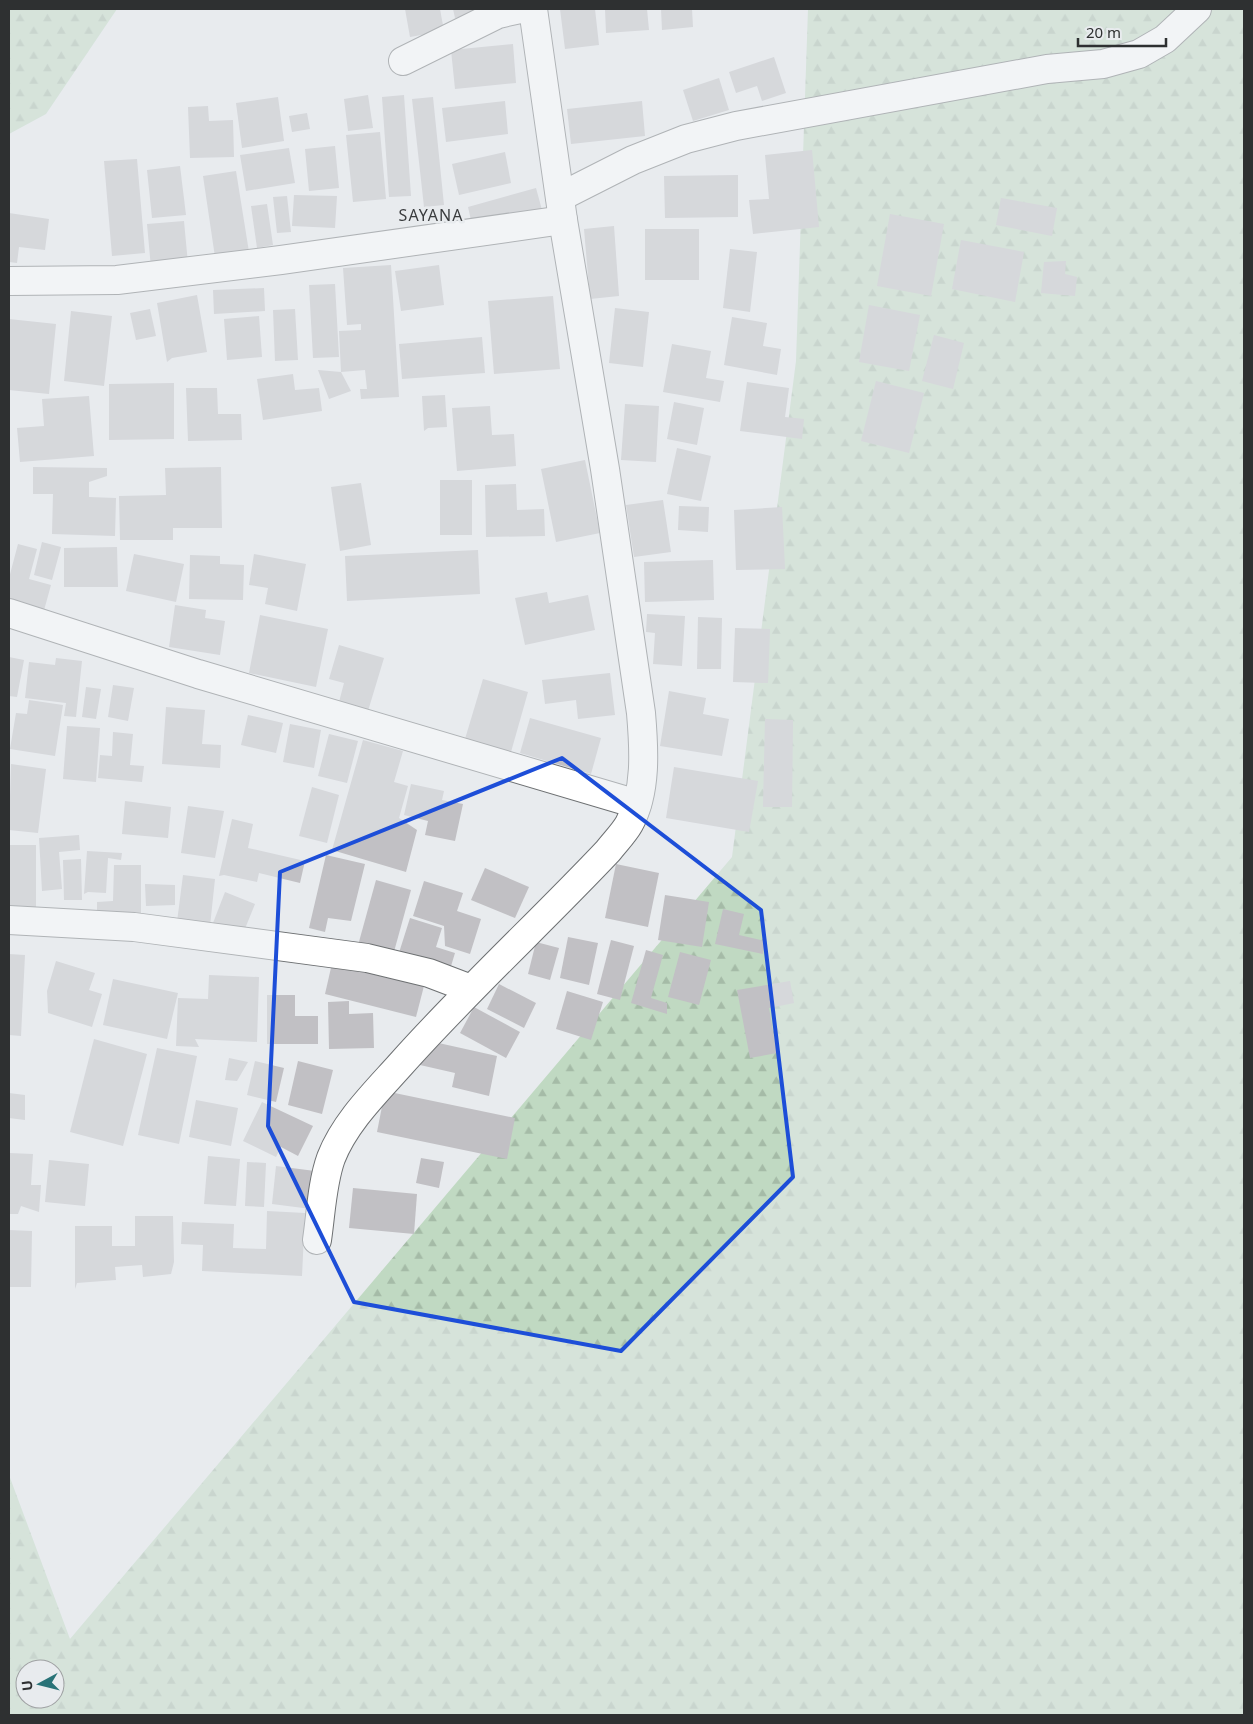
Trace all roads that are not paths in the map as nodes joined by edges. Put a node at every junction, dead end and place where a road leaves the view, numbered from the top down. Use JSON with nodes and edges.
{"nodes":[{"id":1,"x":520,"y":9,"type":"edge"},
{"id":2,"x":534,"y":9,"type":"edge"},
{"id":3,"x":1197,"y":9,"type":"edge"},
{"id":4,"x":403,"y":62,"type":"dead end"},
{"id":5,"x":561,"y":208,"type":"junction"},
{"id":6,"x":9,"y":281,"type":"edge"},
{"id":7,"x":9,"y":613,"type":"edge"},
{"id":8,"x":637,"y":804,"type":"junction"},
{"id":9,"x":9,"y":920,"type":"edge"},
{"id":10,"x":471,"y":989,"type":"junction"},
{"id":11,"x":317,"y":1240,"type":"dead end"}],
"edges":[{"from":1,"to":4,"type":"street"},
{"from":2,"to":5,"type":"street"},
{"from":3,"to":5,"type":"street"},
{"from":5,"to":6,"type":"street"},
{"from":5,"to":8,"type":"street"},
{"from":7,"to":8,"type":"street"},
{"from":8,"to":10,"type":"street"},
{"from":9,"to":10,"type":"street"},
{"from":10,"to":11,"type":"street"}]}
